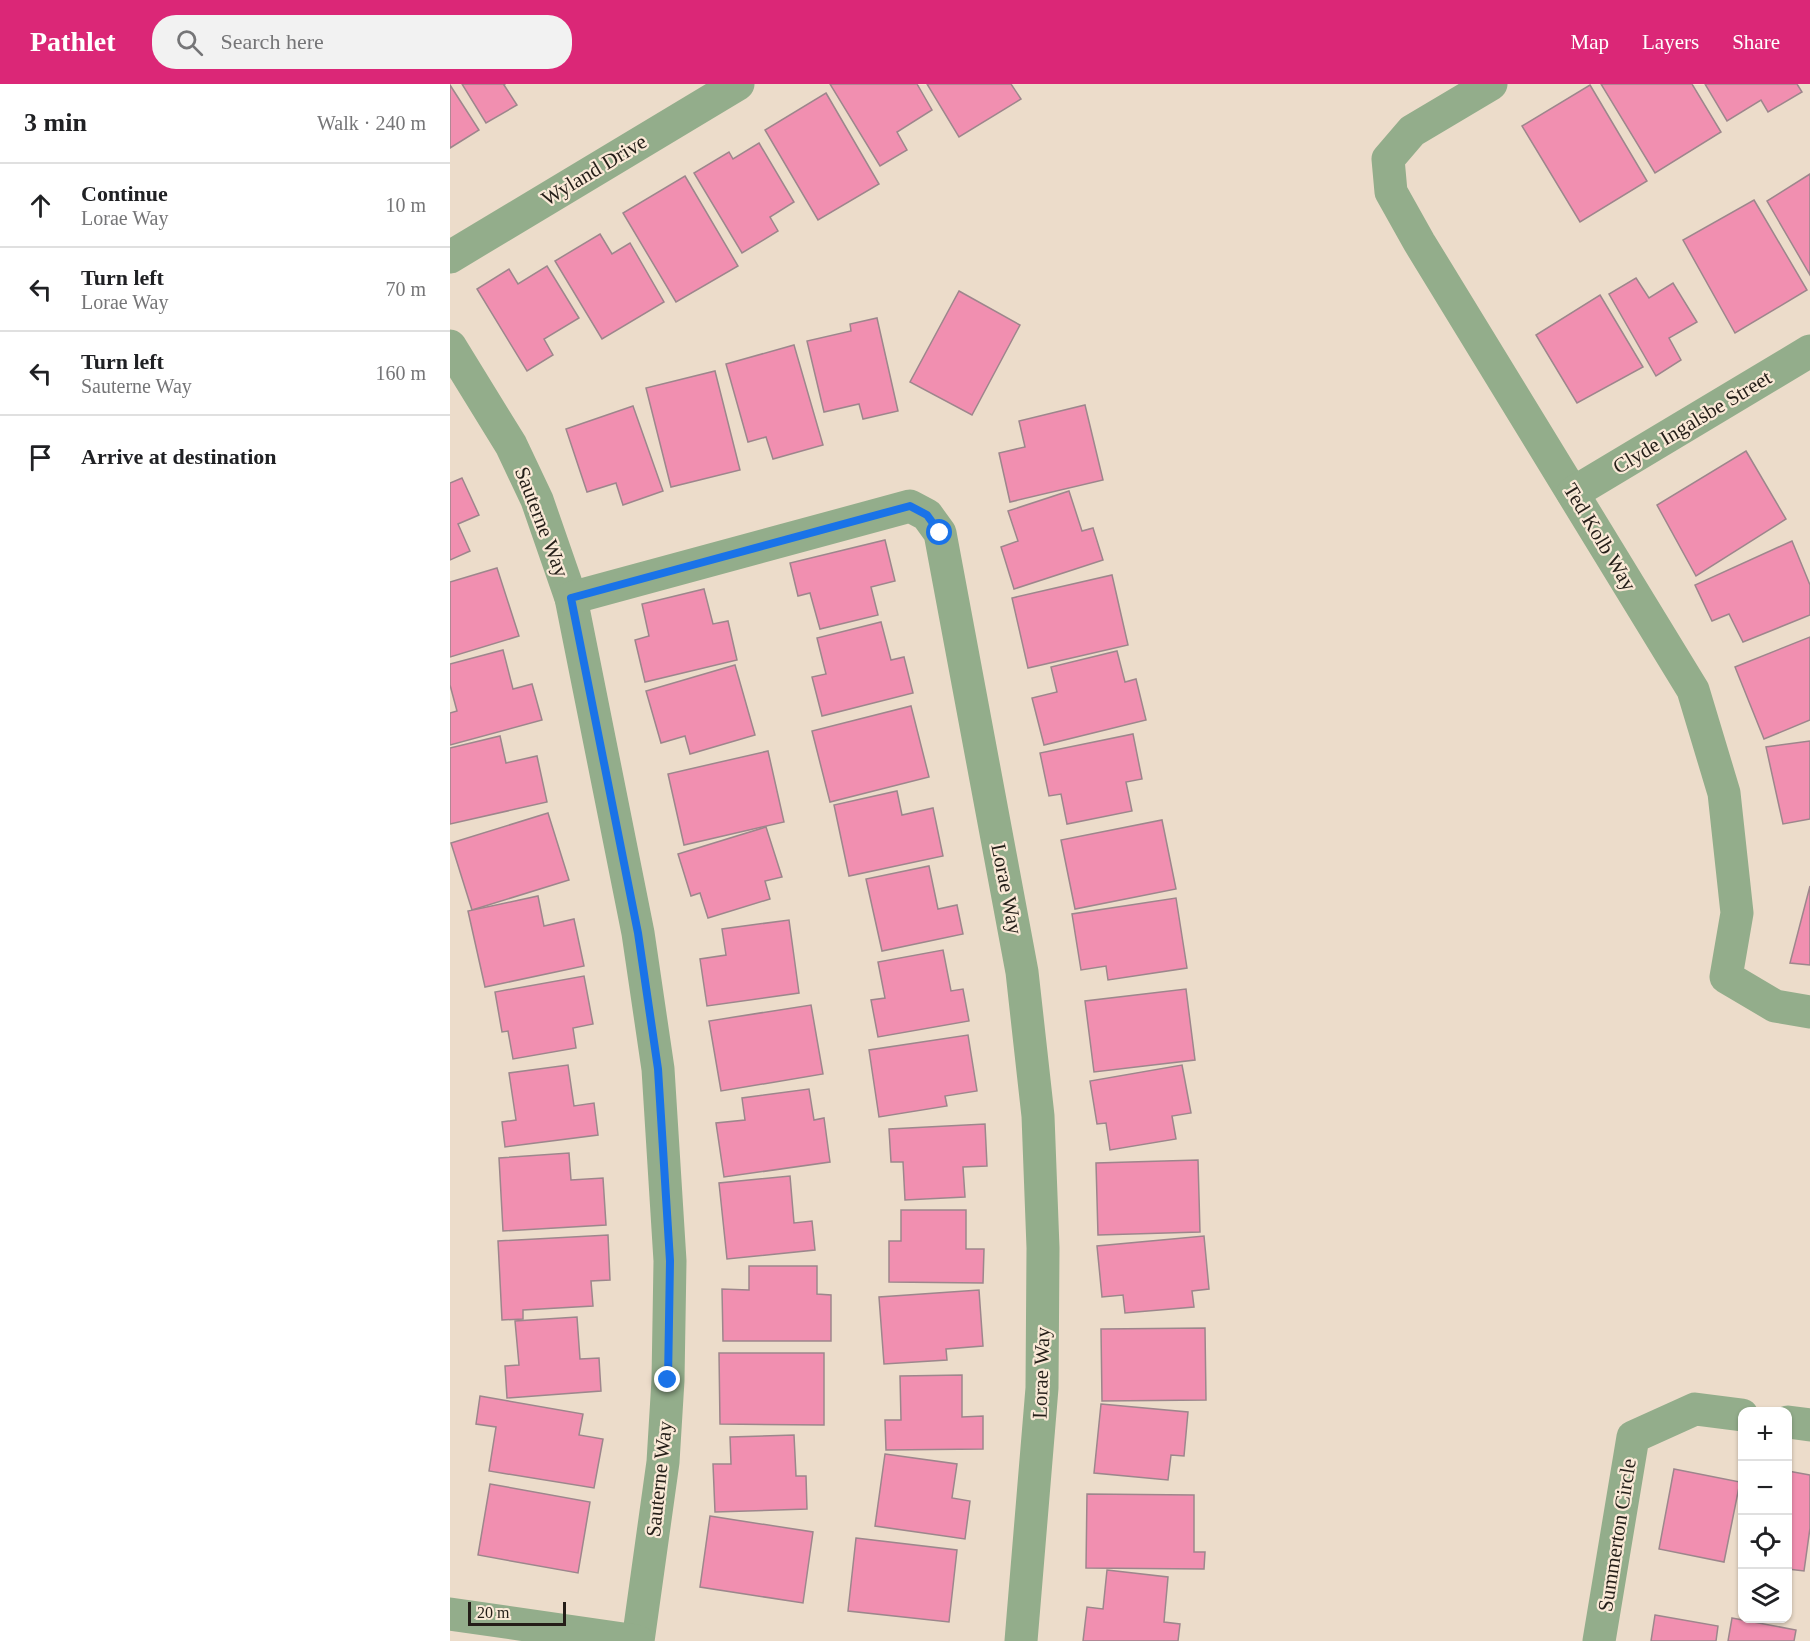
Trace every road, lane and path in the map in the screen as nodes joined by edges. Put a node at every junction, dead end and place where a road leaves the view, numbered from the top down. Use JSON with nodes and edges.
{"nodes":[{"id":1,"x":738,"y":84,"type":"edge"},
{"id":2,"x":1491,"y":84,"type":"edge"},
{"id":3,"x":450,"y":257,"type":"edge"},
{"id":4,"x":450,"y":346,"type":"edge"},
{"id":5,"x":1810,"y":351,"type":"edge"},
{"id":6,"x":1573,"y":493,"type":"junction"},
{"id":7,"x":571,"y":598,"type":"junction"},
{"id":8,"x":1810,"y":1011,"type":"edge"},
{"id":9,"x":1738,"y":1414,"type":"edge"},
{"id":10,"x":1792,"y":1423,"type":"edge"},
{"id":11,"x":1810,"y":1425,"type":"edge"},
{"id":12,"x":450,"y":1614,"type":"edge"},
{"id":13,"x":638,"y":1641,"type":"edge"},
{"id":14,"x":1021,"y":1641,"type":"edge"},
{"id":15,"x":1599,"y":1641,"type":"edge"}],
"edges":[{"from":1,"to":3,"type":"street","name":"Wyland Drive"},
{"from":2,"to":6,"type":"street","name":"Ted Kolb Way"},
{"from":4,"to":7,"type":"street","name":"Sauterne Way"},
{"from":5,"to":6,"type":"street","name":"Clyde Ingalsbe Street"},
{"from":6,"to":8,"type":"street","name":"Ted Kolb Way"},
{"from":7,"to":13,"type":"street","name":"Sauterne Way"},
{"from":7,"to":14,"type":"street","name":"Lorae Way"},
{"from":9,"to":15,"type":"street","name":"Summerton Circle"},
{"from":10,"to":11,"type":"street"},
{"from":12,"to":13,"type":"street"}]}
